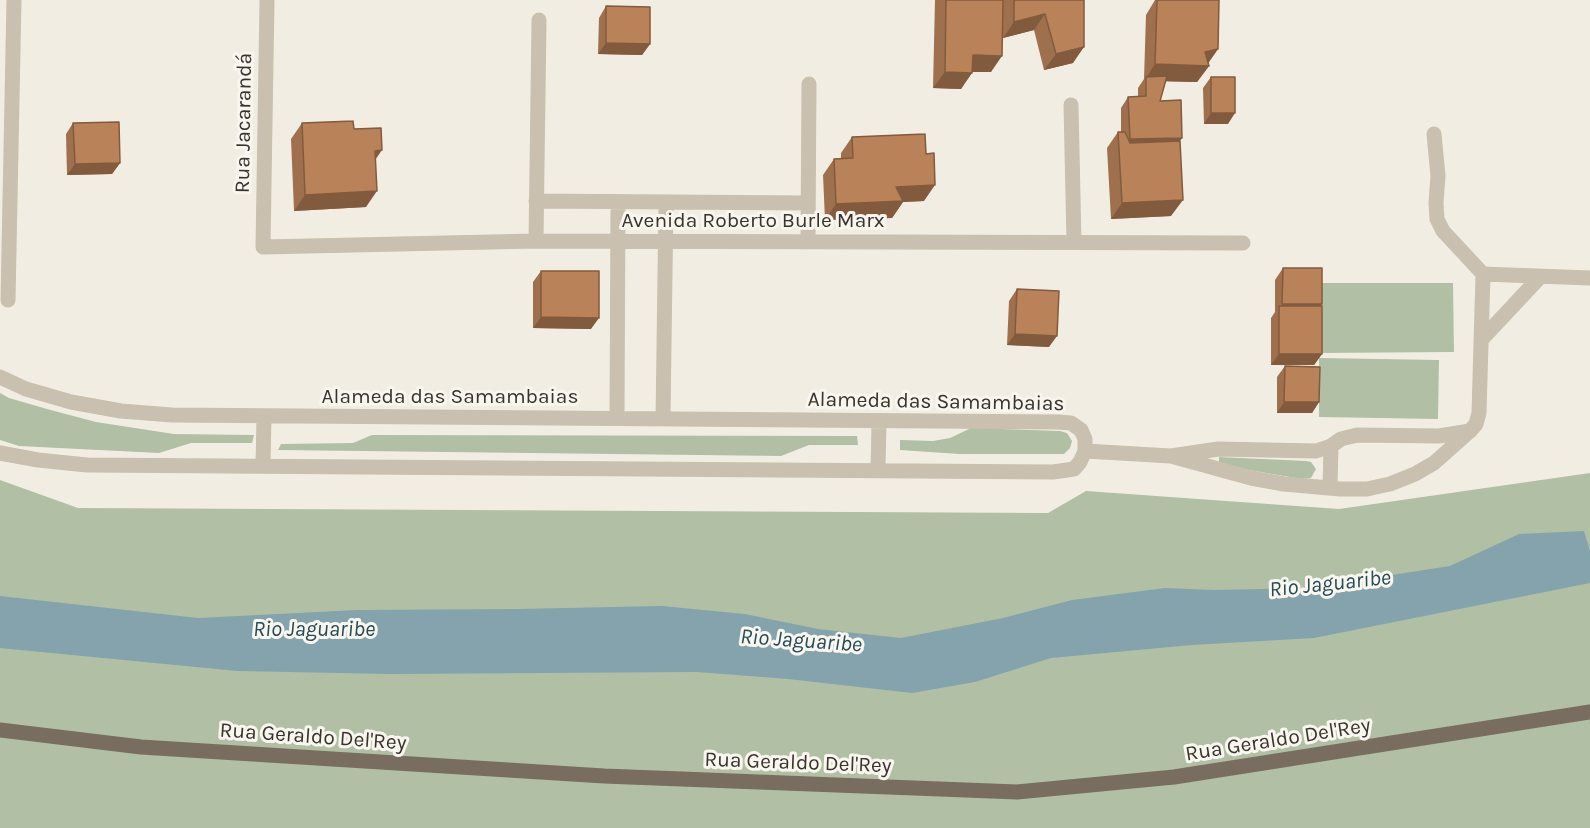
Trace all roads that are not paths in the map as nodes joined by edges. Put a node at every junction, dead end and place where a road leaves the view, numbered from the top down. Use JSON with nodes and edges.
{"nodes":[{"id":1,"x":14,"y":0,"type":"edge"},
{"id":2,"x":267,"y":0,"type":"edge"},
{"id":3,"x":539,"y":20,"type":"dead end"},
{"id":4,"x":808,"y":84,"type":"dead end"},
{"id":5,"x":1071,"y":105,"type":"dead end"},
{"id":6,"x":1434,"y":134,"type":"dead end"},
{"id":7,"x":536,"y":201,"type":"junction"},
{"id":8,"x":618,"y":202,"type":"junction"},
{"id":9,"x":666,"y":202,"type":"junction"},
{"id":10,"x":808,"y":203,"type":"junction"},
{"id":11,"x":536,"y":241,"type":"junction"},
{"id":12,"x":808,"y":241,"type":"junction"},
{"id":13,"x":617,"y":242,"type":"junction"},
{"id":14,"x":666,"y":242,"type":"junction"},
{"id":15,"x":1074,"y":242,"type":"junction"},
{"id":16,"x":1243,"y":243,"type":"dead end"},
{"id":17,"x":263,"y":247,"type":"joint"},
{"id":18,"x":1482,"y":274,"type":"junction"},
{"id":19,"x":1540,"y":277,"type":"junction"},
{"id":20,"x":1590,"y":278,"type":"edge"},
{"id":21,"x":8,"y":300,"type":"dead end"},
{"id":22,"x":1481,"y":340,"type":"junction"},
{"id":23,"x":0,"y":377,"type":"edge"},
{"id":24,"x":264,"y":417,"type":"junction"},
{"id":25,"x":617,"y":418,"type":"junction"},
{"id":26,"x":663,"y":419,"type":"junction"},
{"id":27,"x":879,"y":422,"type":"junction"},
{"id":28,"x":1470,"y":431,"type":"junction"},
{"id":29,"x":1331,"y":446,"type":"junction"},
{"id":30,"x":1085,"y":452,"type":"junction"},
{"id":31,"x":0,"y":453,"type":"edge"},
{"id":32,"x":1171,"y":456,"type":"junction"},
{"id":33,"x":263,"y":465,"type":"junction"},
{"id":34,"x":878,"y":470,"type":"junction"},
{"id":35,"x":1330,"y":487,"type":"junction"},
{"id":36,"x":1590,"y":712,"type":"edge"},
{"id":37,"x":0,"y":730,"type":"edge"}],
"edges":[{"from":1,"to":21,"type":"street"},
{"from":2,"to":17,"type":"street","name":"Rua Jacarandá"},
{"from":3,"to":7,"type":"street"},
{"from":4,"to":10,"type":"street"},
{"from":5,"to":15,"type":"street"},
{"from":6,"to":18,"type":"street"},
{"from":7,"to":8,"type":"street"},
{"from":7,"to":11,"type":"street"},
{"from":8,"to":9,"type":"street"},
{"from":8,"to":13,"type":"street"},
{"from":9,"to":10,"type":"street"},
{"from":9,"to":14,"type":"street"},
{"from":10,"to":12,"type":"street"},
{"from":11,"to":13,"type":"street","name":"Avenida Roberto Burle Marx"},
{"from":11,"to":17,"type":"street","name":"Avenida Roberto Burle Marx"},
{"from":12,"to":14,"type":"street","name":"Avenida Roberto Burle Marx"},
{"from":12,"to":15,"type":"street","name":"Avenida Roberto Burle Marx"},
{"from":13,"to":14,"type":"street","name":"Avenida Roberto Burle Marx"},
{"from":13,"to":25,"type":"street"},
{"from":14,"to":26,"type":"street"},
{"from":15,"to":16,"type":"street","name":"Avenida Roberto Burle Marx"},
{"from":18,"to":19,"type":"street"},
{"from":18,"to":22,"type":"street"},
{"from":19,"to":20,"type":"street"},
{"from":19,"to":22,"type":"street"},
{"from":22,"to":28,"type":"street"},
{"from":23,"to":24,"type":"street","name":"Alameda das Samambaias"},
{"from":24,"to":25,"type":"street","name":"Alameda das Samambaias"},
{"from":24,"to":33,"type":"street"},
{"from":25,"to":26,"type":"street","name":"Alameda das Samambaias"},
{"from":26,"to":27,"type":"street","name":"Alameda das Samambaias"},
{"from":27,"to":30,"type":"street","name":"Alameda das Samambaias"},
{"from":27,"to":34,"type":"street"},
{"from":28,"to":29,"type":"street"},
{"from":28,"to":35,"type":"street"},
{"from":29,"to":32,"type":"street"},
{"from":29,"to":35,"type":"street"},
{"from":30,"to":32,"type":"street"},
{"from":30,"to":34,"type":"street"},
{"from":31,"to":33,"type":"street"},
{"from":32,"to":35,"type":"street"},
{"from":33,"to":34,"type":"street"},
{"from":36,"to":37,"type":"main road","name":"Rua Geraldo Del'Rey"}]}
